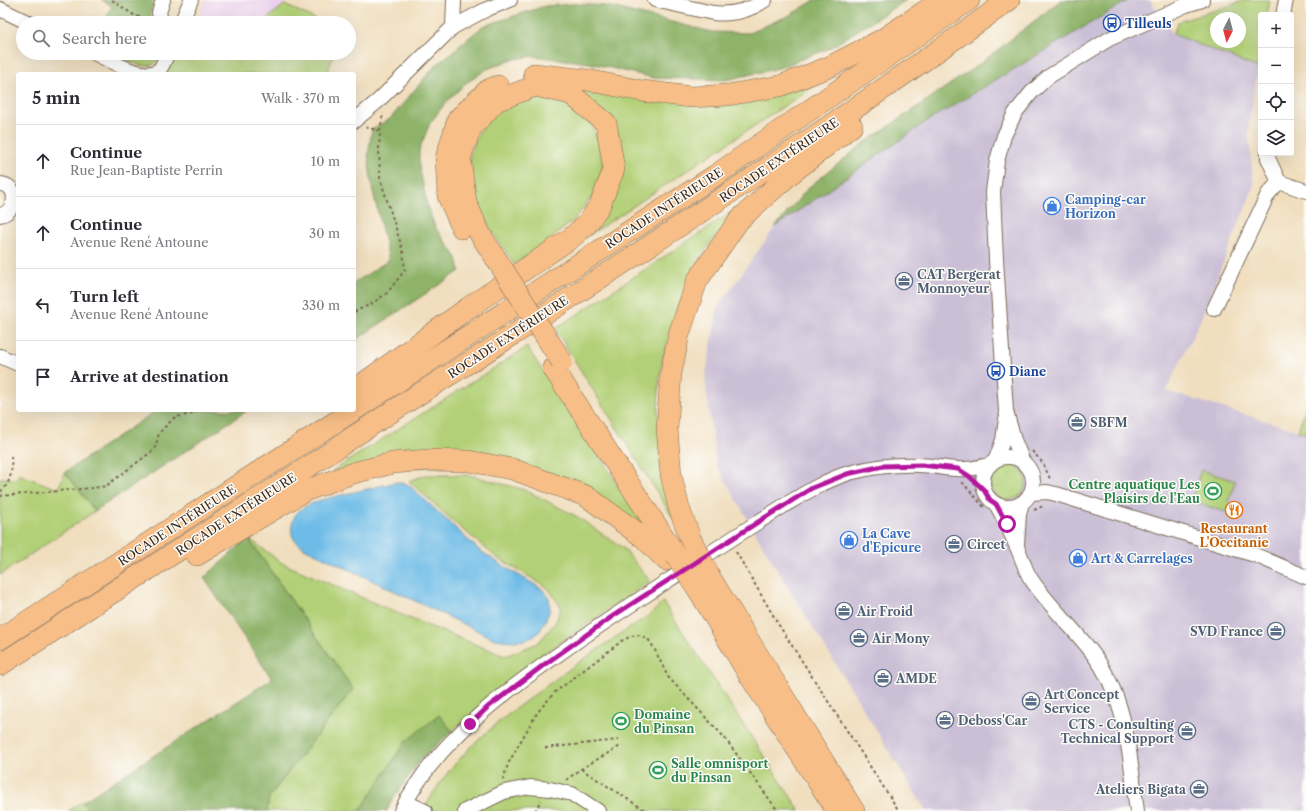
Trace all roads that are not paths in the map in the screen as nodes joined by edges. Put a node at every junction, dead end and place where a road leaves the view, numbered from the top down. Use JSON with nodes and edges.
{"nodes":[{"id":1,"x":163,"y":0,"type":"edge"},
{"id":2,"x":191,"y":0,"type":"edge"},
{"id":3,"x":454,"y":0,"type":"edge"},
{"id":4,"x":510,"y":0,"type":"edge"},
{"id":5,"x":655,"y":0,"type":"edge"},
{"id":6,"x":765,"y":0,"type":"edge"},
{"id":7,"x":942,"y":0,"type":"edge"},
{"id":8,"x":969,"y":0,"type":"edge"},
{"id":9,"x":1009,"y":0,"type":"edge"},
{"id":10,"x":1202,"y":0,"type":"edge"},
{"id":11,"x":1286,"y":0,"type":"edge"},
{"id":12,"x":0,"y":9,"type":"edge"},
{"id":13,"x":1284,"y":12,"type":"edge"},
{"id":14,"x":16,"y":16,"type":"edge"},
{"id":15,"x":160,"y":16,"type":"edge"},
{"id":16,"x":184,"y":16,"type":"edge"},
{"id":17,"x":453,"y":28,"type":"junction"},
{"id":18,"x":109,"y":60,"type":"edge"},
{"id":19,"x":165,"y":60,"type":"edge"},
{"id":20,"x":136,"y":72,"type":"edge"},
{"id":21,"x":155,"y":72,"type":"edge"},
{"id":22,"x":866,"y":101,"type":"junction"},
{"id":23,"x":357,"y":124,"type":"edge"},
{"id":24,"x":1268,"y":156,"type":"edge"},
{"id":25,"x":1278,"y":182,"type":"junction"},
{"id":26,"x":0,"y":184,"type":"edge"},
{"id":27,"x":1306,"y":191,"type":"edge"},
{"id":28,"x":0,"y":215,"type":"edge"},
{"id":29,"x":490,"y":261,"type":"junction"},
{"id":30,"x":1214,"y":310,"type":"dead end"},
{"id":31,"x":0,"y":356,"type":"edge"},
{"id":32,"x":16,"y":363,"type":"edge"},
{"id":33,"x":356,"y":389,"type":"edge"},
{"id":34,"x":356,"y":409,"type":"edge"},
{"id":35,"x":1006,"y":411,"type":"junction"},
{"id":36,"x":324,"y":412,"type":"edge"},
{"id":37,"x":351,"y":412,"type":"edge"},
{"id":38,"x":277,"y":460,"type":"junction"},
{"id":39,"x":993,"y":462,"type":"junction"},
{"id":40,"x":1023,"y":462,"type":"junction"},
{"id":41,"x":958,"y":469,"type":"junction"},
{"id":42,"x":1033,"y":478,"type":"junction"},
{"id":43,"x":1054,"y":489,"type":"junction"},
{"id":44,"x":984,"y":490,"type":"junction"},
{"id":45,"x":1027,"y":498,"type":"junction"},
{"id":46,"x":996,"y":504,"type":"junction"},
{"id":47,"x":1017,"y":547,"type":"junction"},
{"id":48,"x":679,"y":550,"type":"junction"},
{"id":49,"x":1306,"y":577,"type":"edge"},
{"id":50,"x":702,"y":587,"type":"junction"},
{"id":51,"x":111,"y":593,"type":"junction"},
{"id":52,"x":0,"y":639,"type":"edge"},
{"id":53,"x":0,"y":665,"type":"edge"},
{"id":54,"x":756,"y":670,"type":"junction"},
{"id":55,"x":403,"y":807,"type":"edge"},
{"id":56,"x":425,"y":811,"type":"edge"},
{"id":57,"x":465,"y":811,"type":"edge"},
{"id":58,"x":598,"y":811,"type":"edge"},
{"id":59,"x":837,"y":811,"type":"edge"},
{"id":60,"x":854,"y":811,"type":"edge"},
{"id":61,"x":1137,"y":811,"type":"edge"}],
"edges":[{"from":1,"to":15,"type":"street"},
{"from":2,"to":16,"type":"street"},
{"from":3,"to":17,"type":"street"},
{"from":4,"to":17,"type":"street"},
{"from":5,"to":6,"type":"street"},
{"from":7,"to":29,"type":"highway"},
{"from":8,"to":34,"type":"highway","name":"ROCADE INTÉRIEURE"},
{"from":9,"to":22,"type":"highway","name":"ROCADE EXTÉRIEURE"},
{"from":10,"to":35,"type":"street"},
{"from":11,"to":13,"type":"street"},
{"from":12,"to":14,"type":"street"},
{"from":17,"to":23,"type":"street"},
{"from":18,"to":20,"type":"street"},
{"from":19,"to":21,"type":"street"},
{"from":22,"to":48,"type":"highway"},
{"from":22,"to":51,"type":"highway","name":"ROCADE EXTÉRIEURE"},
{"from":24,"to":25,"type":"street"},
{"from":25,"to":27,"type":"street"},
{"from":25,"to":30,"type":"street"},
{"from":26,"to":28,"type":"street"},
{"from":29,"to":33,"type":"highway"},
{"from":29,"to":48,"type":"highway"},
{"from":31,"to":32,"type":"street"},
{"from":35,"to":39,"type":"street"},
{"from":35,"to":40,"type":"street"},
{"from":36,"to":38,"type":"highway"},
{"from":37,"to":38,"type":"highway","name":"ROCADE INTÉRIEURE"},
{"from":38,"to":52,"type":"highway","name":"ROCADE INTÉRIEURE"},
{"from":39,"to":40,"type":"street"},
{"from":39,"to":41,"type":"street"},
{"from":39,"to":44,"type":"street"},
{"from":40,"to":42,"type":"street"},
{"from":41,"to":44,"type":"street"},
{"from":41,"to":55,"type":"street"},
{"from":42,"to":43,"type":"street"},
{"from":42,"to":45,"type":"street"},
{"from":43,"to":45,"type":"street"},
{"from":43,"to":49,"type":"street"},
{"from":44,"to":46,"type":"street"},
{"from":45,"to":46,"type":"street"},
{"from":45,"to":47,"type":"street"},
{"from":46,"to":47,"type":"street"},
{"from":47,"to":61,"type":"street"},
{"from":48,"to":50,"type":"highway"},
{"from":48,"to":50,"type":"highway","bridge":true},
{"from":48,"to":51,"type":"highway"},
{"from":50,"to":54,"type":"highway"},
{"from":51,"to":53,"type":"highway","name":"ROCADE EXTÉRIEURE"},
{"from":54,"to":59,"type":"highway"},
{"from":54,"to":60,"type":"highway"},
{"from":55,"to":56,"type":"street"},
{"from":57,"to":58,"type":"street"}]}
